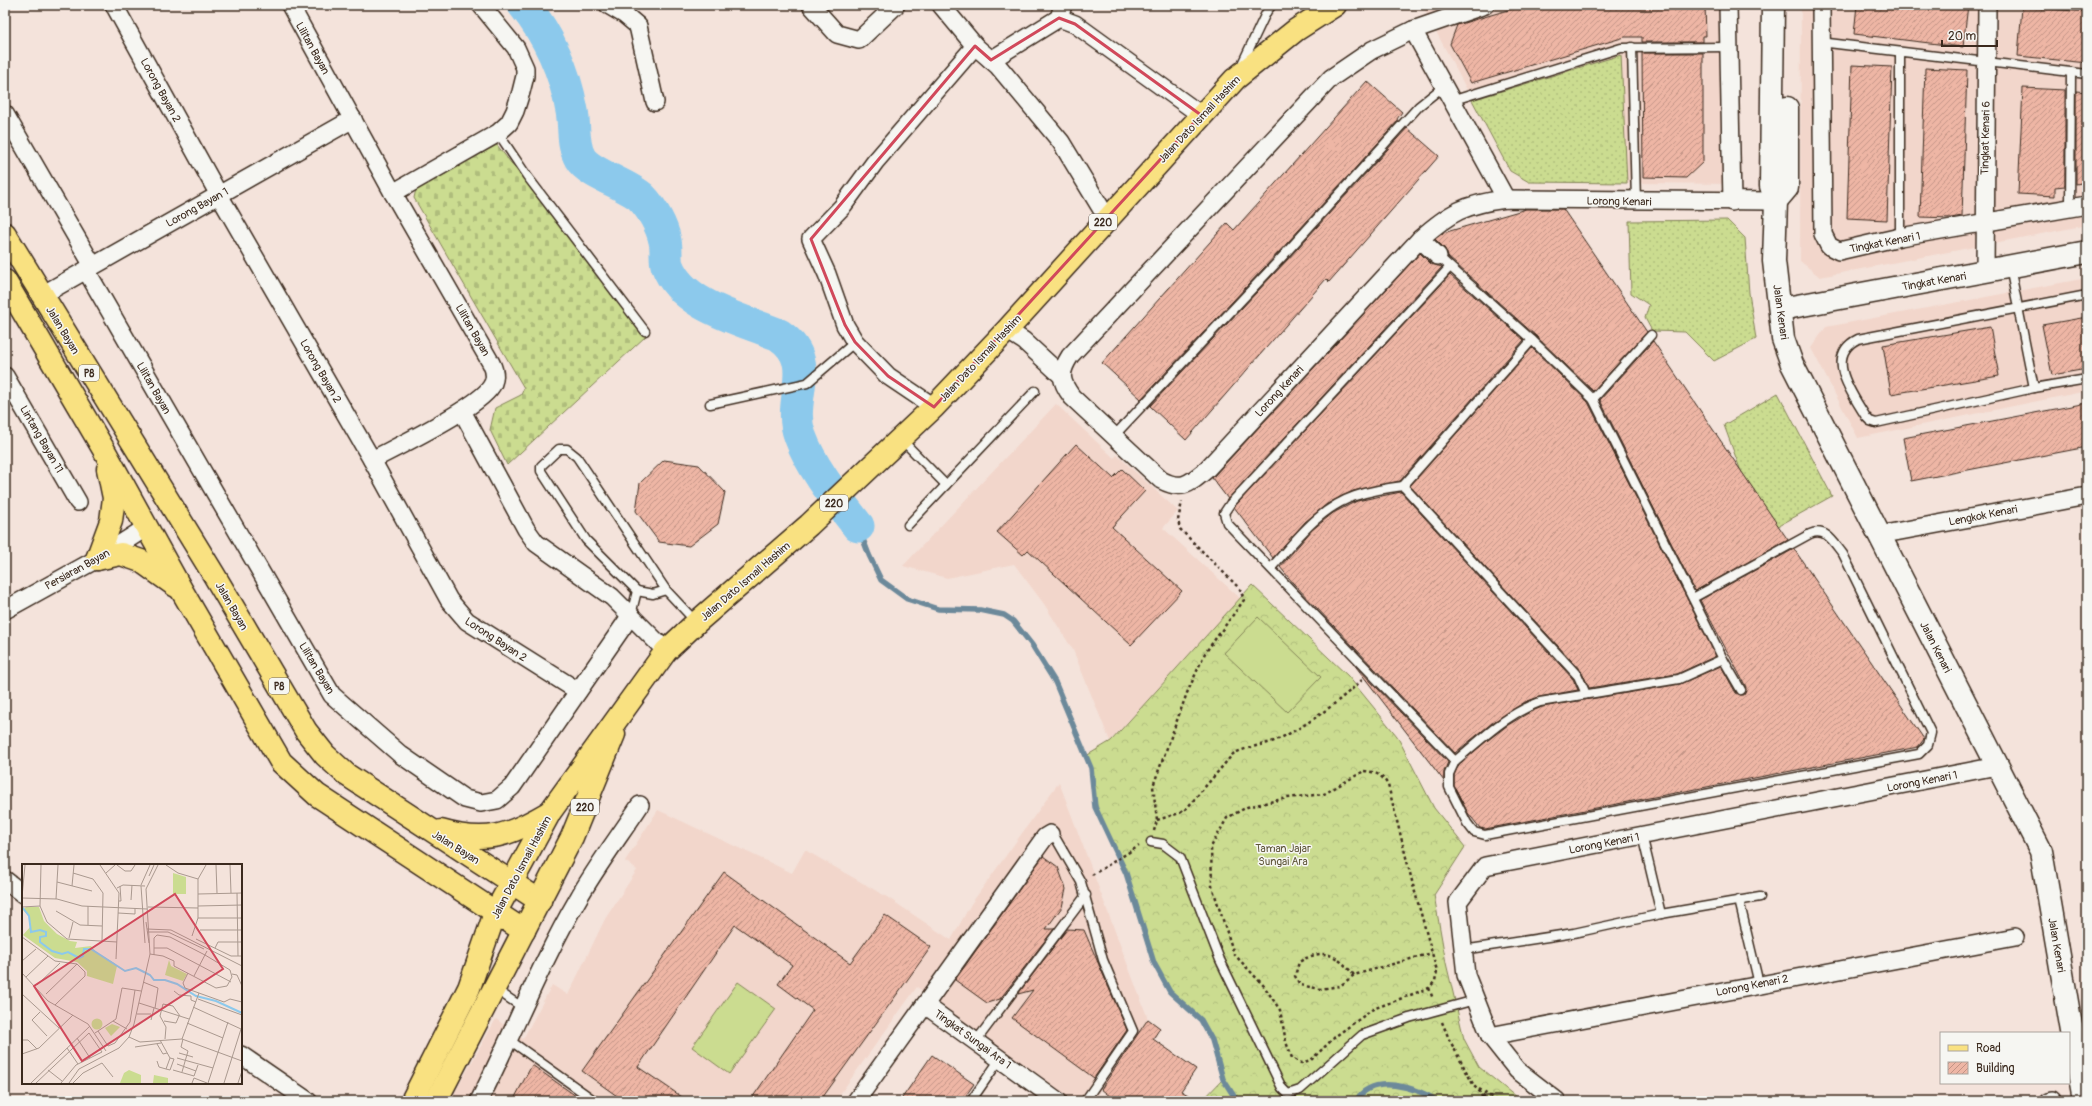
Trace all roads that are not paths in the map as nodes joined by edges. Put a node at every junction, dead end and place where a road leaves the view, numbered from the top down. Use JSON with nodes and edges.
{"nodes":[{"id":1,"x":114,"y":5,"type":"edge"},
{"id":2,"x":290,"y":5,"type":"edge"},
{"id":3,"x":481,"y":5,"type":"edge"},
{"id":4,"x":608,"y":5,"type":"edge"},
{"id":5,"x":811,"y":5,"type":"edge"},
{"id":6,"x":896,"y":5,"type":"edge"},
{"id":7,"x":941,"y":5,"type":"edge"},
{"id":8,"x":1272,"y":5,"type":"edge"},
{"id":9,"x":1335,"y":5,"type":"edge"},
{"id":10,"x":1485,"y":5,"type":"edge"},
{"id":11,"x":1728,"y":5,"type":"edge"},
{"id":12,"x":1773,"y":5,"type":"edge"},
{"id":13,"x":1787,"y":5,"type":"edge"},
{"id":14,"x":1821,"y":5,"type":"edge"},
{"id":15,"x":1987,"y":5,"type":"edge"},
{"id":16,"x":1061,"y":12,"type":"edge"},
{"id":17,"x":1413,"y":30,"type":"junction"},
{"id":18,"x":1820,"y":42,"type":"junction"},
{"id":19,"x":975,"y":46,"type":"junction"},
{"id":20,"x":1632,"y":47,"type":"junction"},
{"id":21,"x":1728,"y":47,"type":"junction"},
{"id":22,"x":1900,"y":52,"type":"junction"},
{"id":23,"x":990,"y":60,"type":"junction"},
{"id":24,"x":1986,"y":62,"type":"junction"},
{"id":25,"x":2071,"y":72,"type":"junction"},
{"id":26,"x":2087,"y":74,"type":"edge"},
{"id":27,"x":1235,"y":79,"type":"junction"},
{"id":28,"x":1448,"y":93,"type":"junction"},
{"id":29,"x":655,"y":102,"type":"dead end"},
{"id":30,"x":5,"y":114,"type":"edge"},
{"id":31,"x":1201,"y":115,"type":"junction"},
{"id":32,"x":352,"y":119,"type":"junction"},
{"id":33,"x":498,"y":133,"type":"junction"},
{"id":34,"x":393,"y":192,"type":"junction"},
{"id":35,"x":219,"y":194,"type":"junction"},
{"id":36,"x":1506,"y":199,"type":"junction"},
{"id":37,"x":1636,"y":202,"type":"junction"},
{"id":38,"x":1732,"y":202,"type":"junction"},
{"id":39,"x":1776,"y":202,"type":"junction"},
{"id":40,"x":2087,"y":205,"type":"edge"},
{"id":41,"x":2070,"y":208,"type":"junction"},
{"id":42,"x":1107,"y":218,"type":"junction"},
{"id":43,"x":1984,"y":224,"type":"junction"},
{"id":44,"x":5,"y":234,"type":"edge"},
{"id":45,"x":1900,"y":238,"type":"junction"},
{"id":46,"x":1420,"y":239,"type":"junction"},
{"id":47,"x":2087,"y":252,"type":"edge"},
{"id":48,"x":1444,"y":262,"type":"junction"},
{"id":49,"x":2010,"y":267,"type":"junction"},
{"id":50,"x":90,"y":268,"type":"junction"},
{"id":51,"x":1985,"y":272,"type":"junction"},
{"id":52,"x":5,"y":281,"type":"edge"},
{"id":53,"x":42,"y":295,"type":"junction"},
{"id":54,"x":2087,"y":295,"type":"edge"},
{"id":55,"x":2018,"y":308,"type":"junction"},
{"id":56,"x":1781,"y":309,"type":"junction"},
{"id":57,"x":1007,"y":330,"type":"junction"},
{"id":58,"x":645,"y":331,"type":"dead end"},
{"id":59,"x":1651,"y":335,"type":"dead end"},
{"id":60,"x":1532,"y":340,"type":"junction"},
{"id":61,"x":855,"y":342,"type":"junction"},
{"id":62,"x":5,"y":376,"type":"edge"},
{"id":63,"x":1062,"y":376,"type":"junction"},
{"id":64,"x":2087,"y":379,"type":"edge"},
{"id":65,"x":2034,"y":388,"type":"junction"},
{"id":66,"x":1035,"y":391,"type":"dead end"},
{"id":67,"x":1594,"y":399,"type":"junction"},
{"id":68,"x":710,"y":404,"type":"dead end"},
{"id":69,"x":934,"y":407,"type":"junction"},
{"id":70,"x":462,"y":411,"type":"junction"},
{"id":71,"x":128,"y":436,"type":"junction"},
{"id":72,"x":1114,"y":436,"type":"junction"},
{"id":73,"x":901,"y":440,"type":"junction"},
{"id":74,"x":104,"y":450,"type":"junction"},
{"id":75,"x":372,"y":460,"type":"junction"},
{"id":76,"x":946,"y":485,"type":"junction"},
{"id":77,"x":1403,"y":486,"type":"junction"},
{"id":78,"x":2087,"y":496,"type":"edge"},
{"id":79,"x":78,"y":502,"type":"dead end"},
{"id":80,"x":908,"y":525,"type":"dead end"},
{"id":81,"x":147,"y":527,"type":"junction"},
{"id":82,"x":1879,"y":535,"type":"junction"},
{"id":83,"x":97,"y":559,"type":"junction"},
{"id":84,"x":1271,"y":568,"type":"junction"},
{"id":85,"x":214,"y":575,"type":"junction"},
{"id":86,"x":666,"y":590,"type":"junction"},
{"id":87,"x":182,"y":591,"type":"junction"},
{"id":88,"x":637,"y":591,"type":"junction"},
{"id":89,"x":1693,"y":598,"type":"junction"},
{"id":90,"x":5,"y":610,"type":"edge"},
{"id":91,"x":630,"y":615,"type":"junction"},
{"id":92,"x":697,"y":622,"type":"junction"},
{"id":93,"x":666,"y":651,"type":"junction"},
{"id":94,"x":1724,"y":659,"type":"junction"},
{"id":95,"x":1741,"y":690,"type":"dead end"},
{"id":96,"x":578,"y":691,"type":"junction"},
{"id":97,"x":1586,"y":694,"type":"junction"},
{"id":98,"x":622,"y":710,"type":"junction"},
{"id":99,"x":1455,"y":761,"type":"junction"},
{"id":100,"x":1997,"y":766,"type":"junction"},
{"id":101,"x":640,"y":806,"type":"dead end"},
{"id":102,"x":550,"y":812,"type":"junction"},
{"id":103,"x":423,"y":826,"type":"junction"},
{"id":104,"x":1050,"y":834,"type":"joint"},
{"id":105,"x":1642,"y":835,"type":"junction"},
{"id":106,"x":1151,"y":842,"type":"road end"},
{"id":107,"x":5,"y":880,"type":"edge"},
{"id":108,"x":511,"y":882,"type":"junction"},
{"id":109,"x":22,"y":893,"type":"edge"},
{"id":110,"x":1086,"y":895,"type":"junction"},
{"id":111,"x":1760,"y":897,"type":"dead end"},
{"id":112,"x":1739,"y":900,"type":"junction"},
{"id":113,"x":540,"y":901,"type":"junction"},
{"id":114,"x":495,"y":913,"type":"junction"},
{"id":115,"x":1661,"y":914,"type":"junction"},
{"id":116,"x":524,"y":931,"type":"junction"},
{"id":117,"x":2015,"y":937,"type":"dead end"},
{"id":118,"x":1463,"y":950,"type":"junction"},
{"id":119,"x":1759,"y":984,"type":"junction"},
{"id":120,"x":495,"y":989,"type":"junction"},
{"id":121,"x":1475,"y":1000,"type":"junction"},
{"id":122,"x":925,"y":1005,"type":"junction"},
{"id":123,"x":522,"y":1007,"type":"junction"},
{"id":124,"x":1490,"y":1036,"type":"junction"},
{"id":125,"x":508,"y":1039,"type":"junction"},
{"id":126,"x":976,"y":1041,"type":"junction"},
{"id":127,"x":242,"y":1056,"type":"edge"},
{"id":128,"x":1000,"y":1059,"type":"junction"},
{"id":129,"x":308,"y":1101,"type":"edge"},
{"id":130,"x":412,"y":1101,"type":"edge"},
{"id":131,"x":436,"y":1101,"type":"edge"},
{"id":132,"x":479,"y":1101,"type":"edge"},
{"id":133,"x":595,"y":1101,"type":"edge"},
{"id":134,"x":856,"y":1101,"type":"edge"},
{"id":135,"x":971,"y":1101,"type":"edge"},
{"id":136,"x":1058,"y":1101,"type":"edge"},
{"id":137,"x":1085,"y":1101,"type":"edge"},
{"id":138,"x":1557,"y":1101,"type":"edge"},
{"id":139,"x":2084,"y":1101,"type":"edge"}],
"edges":[{"from":1,"to":35,"type":"street","name":"Lorong Bayan 2"},
{"from":2,"to":32,"type":"street","name":"Lilitan Bayan"},
{"from":3,"to":33,"type":"street"},
{"from":4,"to":29,"type":"street"},
{"from":5,"to":6,"type":"street"},
{"from":7,"to":19,"type":"street"},
{"from":8,"to":27,"type":"lane"},
{"from":9,"to":27,"type":"main road","name":"Jalan Dato Ismail Hashim","number":"220"},
{"from":10,"to":17,"type":"street"},
{"from":11,"to":21,"type":"street"},
{"from":12,"to":39,"type":"street","name":"Jalan Kenari"},
{"from":13,"to":39,"type":"street"},
{"from":14,"to":18,"type":"street","name":"Tingkat Kenari 1"},
{"from":15,"to":24,"type":"street","name":"Tingkat Kenari 6"},
{"from":16,"to":23,"type":"street"},
{"from":16,"to":31,"type":"street"},
{"from":17,"to":28,"type":"street"},
{"from":17,"to":63,"type":"street"},
{"from":18,"to":22,"type":"lane"},
{"from":18,"to":45,"type":"street","name":"Tingkat Kenari 1"},
{"from":19,"to":23,"type":"street"},
{"from":19,"to":61,"type":"street"},
{"from":20,"to":21,"type":"lane"},
{"from":20,"to":28,"type":"lane"},
{"from":20,"to":37,"type":"lane"},
{"from":21,"to":38,"type":"street"},
{"from":22,"to":24,"type":"lane"},
{"from":22,"to":45,"type":"lane"},
{"from":23,"to":42,"type":"street"},
{"from":24,"to":25,"type":"lane"},
{"from":24,"to":43,"type":"street","name":"Tingkat Kenari 6"},
{"from":25,"to":26,"type":"lane"},
{"from":25,"to":41,"type":"lane"},
{"from":27,"to":31,"type":"main road","name":"Jalan Dato Ismail Hashim","number":"220"},
{"from":28,"to":36,"type":"street"},
{"from":28,"to":72,"type":"lane"},
{"from":30,"to":50,"type":"street","name":"Lilitan Bayan"},
{"from":31,"to":42,"type":"main road","name":"Jalan Dato Ismail Hashim","number":"220"},
{"from":32,"to":34,"type":"street","name":"Lilitan Bayan"},
{"from":32,"to":35,"type":"street","name":"Lorong Bayan 1"},
{"from":33,"to":34,"type":"street"},
{"from":33,"to":58,"type":"lane"},
{"from":34,"to":70,"type":"street","name":"Lilitan Bayan"},
{"from":35,"to":50,"type":"street","name":"Lorong Bayan 1"},
{"from":35,"to":75,"type":"street","name":"Lorong Bayan 2"},
{"from":36,"to":37,"type":"street","name":"Lorong Kenari"},
{"from":36,"to":46,"type":"street","name":"Lorong Kenari"},
{"from":37,"to":38,"type":"street","name":"Lorong Kenari"},
{"from":38,"to":39,"type":"street","name":"Lorong Kenari"},
{"from":39,"to":56,"type":"street","name":"Jalan Kenari"},
{"from":40,"to":41,"type":"street","name":"Tingkat Kenari 1"},
{"from":41,"to":43,"type":"street","name":"Tingkat Kenari 1"},
{"from":42,"to":57,"type":"main road","name":"Jalan Dato Ismail Hashim","number":"220"},
{"from":43,"to":45,"type":"street","name":"Tingkat Kenari 1"},
{"from":43,"to":51,"type":"street","name":"Tingkat Kenari 6"},
{"from":44,"to":53,"type":"main road","name":"Jalan Bayan","number":"P8"},
{"from":46,"to":48,"type":"street"},
{"from":46,"to":72,"type":"street","name":"Lorong Kenari"},
{"from":47,"to":49,"type":"street","name":"Tingkat Kenari"},
{"from":48,"to":60,"type":"lane"},
{"from":48,"to":84,"type":"lane"},
{"from":49,"to":51,"type":"street","name":"Tingkat Kenari"},
{"from":49,"to":55,"type":"lane"},
{"from":50,"to":53,"type":"street","name":"Lorong Bayan 1"},
{"from":50,"to":96,"type":"street","name":"Lilitan Bayan"},
{"from":51,"to":56,"type":"street","name":"Tingkat Kenari"},
{"from":52,"to":74,"type":"main road","number":"P8"},
{"from":53,"to":71,"type":"main road","name":"Jalan Bayan","number":"P8"},
{"from":54,"to":55,"type":"lane"},
{"from":55,"to":65,"type":"lane"},
{"from":55,"to":65,"type":"lane"},
{"from":56,"to":82,"type":"street","name":"Jalan Kenari"},
{"from":57,"to":63,"type":"street"},
{"from":57,"to":69,"type":"main road","name":"Jalan Dato Ismail Hashim","number":"220"},
{"from":59,"to":67,"type":"lane"},
{"from":60,"to":67,"type":"lane"},
{"from":60,"to":77,"type":"lane"},
{"from":61,"to":68,"type":"lane"},
{"from":61,"to":69,"type":"street"},
{"from":62,"to":79,"type":"street","name":"Lintang Bayan 11"},
{"from":63,"to":72,"type":"street"},
{"from":64,"to":65,"type":"lane"},
{"from":66,"to":76,"type":"lane"},
{"from":67,"to":89,"type":"lane"},
{"from":69,"to":73,"type":"main road","name":"Jalan Dato Ismail Hashim","number":"220"},
{"from":70,"to":75,"type":"street","name":"Lilitan Bayan"},
{"from":70,"to":91,"type":"street"},
{"from":71,"to":81,"type":"main road"},
{"from":71,"to":85,"type":"main road","name":"Jalan Bayan","number":"P8"},
{"from":73,"to":76,"type":"lane"},
{"from":73,"to":92,"type":"main road","name":"Jalan Dato Ismail Hashim","number":"220"},
{"from":74,"to":81,"type":"main road","number":"P8"},
{"from":74,"to":83,"type":"main road"},
{"from":75,"to":96,"type":"street","name":"Lorong Bayan 2"},
{"from":76,"to":80,"type":"lane"},
{"from":77,"to":84,"type":"lane"},
{"from":77,"to":97,"type":"lane"},
{"from":78,"to":82,"type":"street","name":"Lengkok Kenari"},
{"from":81,"to":83,"type":"street","name":"Persiaran Bayan"},
{"from":81,"to":85,"type":"main road"},
{"from":81,"to":87,"type":"main road","number":"P8"},
{"from":82,"to":100,"type":"street","name":"Jalan Kenari"},
{"from":83,"to":87,"type":"main road"},
{"from":83,"to":90,"type":"street","name":"Persiaran Bayan"},
{"from":84,"to":99,"type":"lane"},
{"from":85,"to":103,"type":"main road","name":"Jalan Bayan","number":"P8"},
{"from":86,"to":88,"type":"lane"},
{"from":86,"to":88,"type":"lane"},
{"from":86,"to":92,"type":"lane"},
{"from":87,"to":114,"type":"main road","number":"P8"},
{"from":88,"to":91,"type":"lane"},
{"from":89,"to":94,"type":"lane"},
{"from":89,"to":99,"type":"lane"},
{"from":91,"to":93,"type":"street"},
{"from":91,"to":96,"type":"street","name":"Lilitan Bayan"},
{"from":92,"to":93,"type":"main road","name":"Jalan Dato Ismail Hashim","number":"220"},
{"from":93,"to":98,"type":"main road","name":"Jalan Dato Ismail Hashim","number":"220"},
{"from":94,"to":95,"type":"lane"},
{"from":94,"to":97,"type":"lane"},
{"from":97,"to":99,"type":"lane"},
{"from":98,"to":102,"type":"main road","name":"Jalan Dato Ismail Hashim","number":"220"},
{"from":98,"to":113,"type":"main road","name":"Jalan Dato Ismail Hashim","number":"220"},
{"from":100,"to":105,"type":"street","name":"Lorong Kenari 1"},
{"from":100,"to":139,"type":"street","name":"Jalan Kenari"},
{"from":101,"to":123,"type":"street"},
{"from":102,"to":103,"type":"main road"},
{"from":102,"to":108,"type":"main road","name":"Jalan Dato Ismail Hashim","number":"220"},
{"from":103,"to":108,"type":"main road","name":"Jalan Bayan","number":"P8"},
{"from":104,"to":110,"type":"lane"},
{"from":104,"to":122,"type":"street"},
{"from":105,"to":115,"type":"lane"},
{"from":105,"to":118,"type":"street","name":"Lorong Kenari 1"},
{"from":106,"to":121,"type":"lane"},
{"from":107,"to":109,"type":"street"},
{"from":108,"to":113,"type":"main road","name":"Jalan Bayan","number":"P8"},
{"from":108,"to":114,"type":"main road","name":"Jalan Dato Ismail Hashim","number":"220"},
{"from":110,"to":126,"type":"lane"},
{"from":110,"to":137,"type":"lane"},
{"from":111,"to":112,"type":"lane"},
{"from":112,"to":115,"type":"lane"},
{"from":112,"to":119,"type":"lane"},
{"from":113,"to":116,"type":"main road","name":"Jalan Dato Ismail Hashim","number":"220"},
{"from":114,"to":116,"type":"main road","number":"P8"},
{"from":114,"to":130,"type":"main road","name":"Jalan Dato Ismail Hashim","number":"220"},
{"from":115,"to":118,"type":"lane"},
{"from":116,"to":120,"type":"main road","name":"Jalan Dato Ismail Hashim","number":"220"},
{"from":117,"to":119,"type":"street","name":"Lorong Kenari 2"},
{"from":118,"to":121,"type":"street","name":"Lorong Kenari 1"},
{"from":119,"to":124,"type":"street","name":"Lorong Kenari 2"},
{"from":120,"to":123,"type":"lane"},
{"from":120,"to":131,"type":"main road","name":"Jalan Dato Ismail Hashim","number":"220"},
{"from":121,"to":124,"type":"street","name":"Lorong Kenari 1"},
{"from":122,"to":126,"type":"street","name":"Tingkat Sungai Ara 1"},
{"from":122,"to":134,"type":"street","name":"Tingkat Sungai Ara 1"},
{"from":123,"to":125,"type":"street"},
{"from":124,"to":138,"type":"street","name":"Lorong Kenari 1"},
{"from":125,"to":132,"type":"street"},
{"from":125,"to":133,"type":"lane"},
{"from":126,"to":128,"type":"street","name":"Tingkat Sungai Ara 1"},
{"from":127,"to":129,"type":"street"},
{"from":128,"to":135,"type":"lane"},
{"from":128,"to":136,"type":"street","name":"Tingkat Sungai Ara 1"}]}
